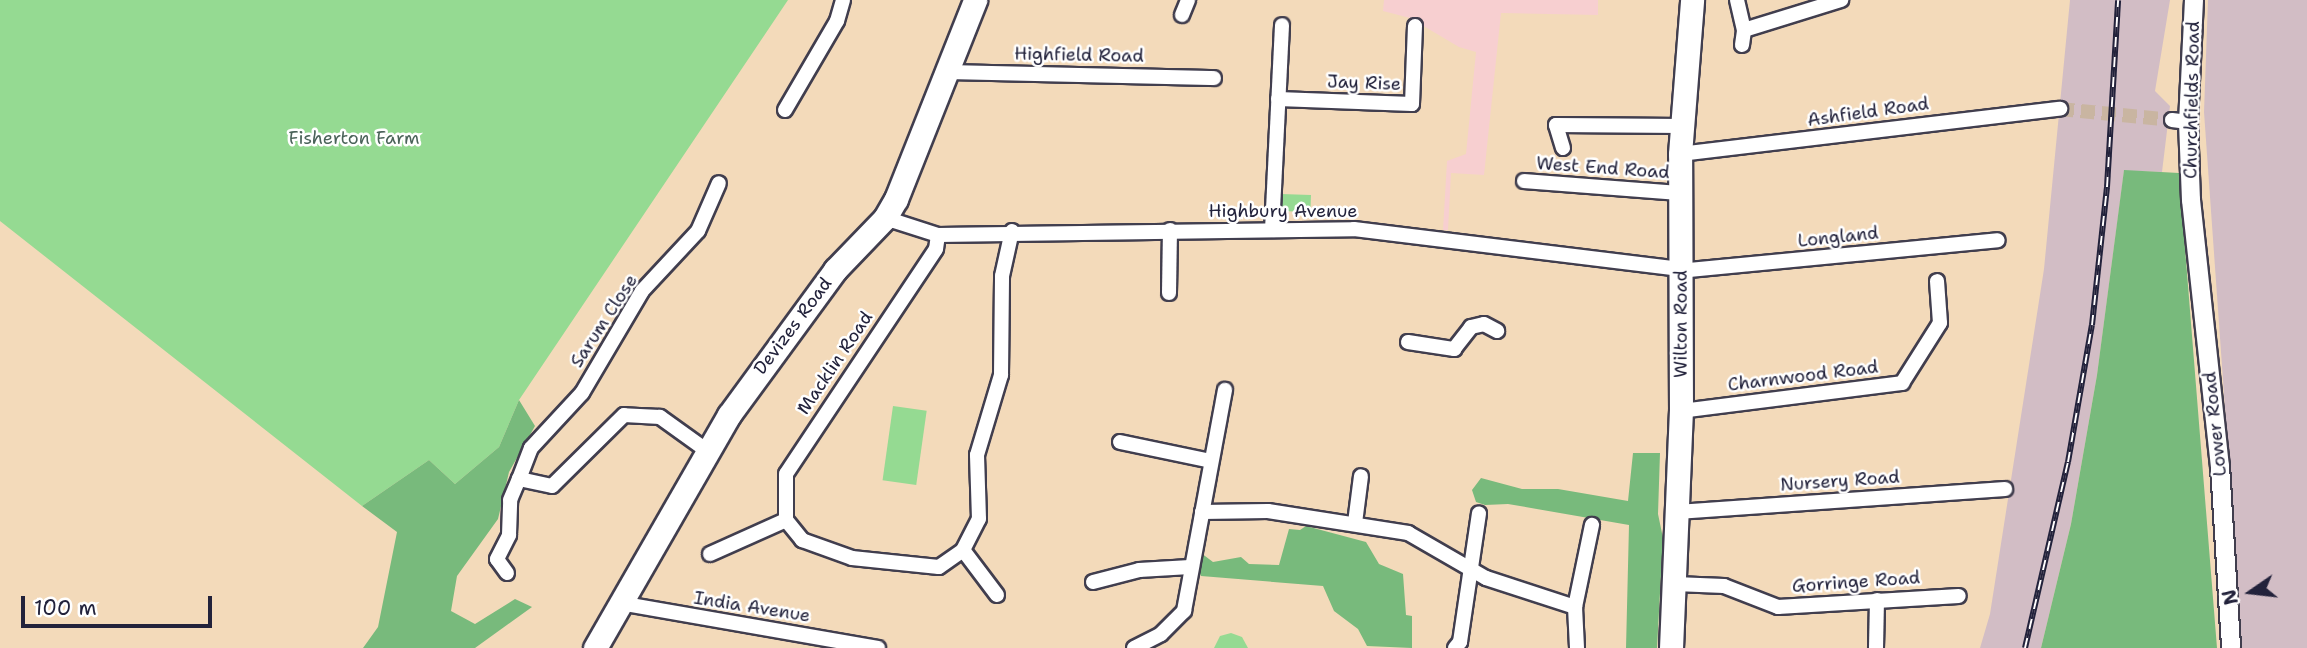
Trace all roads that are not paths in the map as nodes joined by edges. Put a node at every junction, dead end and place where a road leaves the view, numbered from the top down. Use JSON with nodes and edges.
{"nodes":[{"id":1,"x":844,"y":0,"type":"edge"},
{"id":2,"x":975,"y":0,"type":"edge"},
{"id":3,"x":1188,"y":0,"type":"edge"},
{"id":4,"x":1692,"y":0,"type":"edge"},
{"id":5,"x":1737,"y":0,"type":"edge"},
{"id":6,"x":1841,"y":0,"type":"edge"},
{"id":7,"x":2194,"y":0,"type":"edge"},
{"id":8,"x":1182,"y":15,"type":"dead end"},
{"id":9,"x":1282,"y":25,"type":"dead end"},
{"id":10,"x":1415,"y":26,"type":"dead end"},
{"id":11,"x":1744,"y":30,"type":"junction"},
{"id":12,"x":1742,"y":45,"type":"dead end"},
{"id":13,"x":944,"y":72,"type":"junction"},
{"id":14,"x":1214,"y":78,"type":"dead end"},
{"id":15,"x":1278,"y":99,"type":"junction"},
{"id":16,"x":2060,"y":108,"type":"tunnel mouth"},
{"id":17,"x":785,"y":110,"type":"dead end"},
{"id":18,"x":1682,"y":126,"type":"junction"},
{"id":19,"x":1563,"y":148,"type":"dead end"},
{"id":20,"x":1681,"y":154,"type":"junction"},
{"id":21,"x":1524,"y":181,"type":"dead end"},
{"id":22,"x":719,"y":183,"type":"dead end"},
{"id":23,"x":1679,"y":193,"type":"junction"},
{"id":24,"x":2191,"y":200,"type":"joint"},
{"id":25,"x":885,"y":218,"type":"junction"},
{"id":26,"x":1272,"y":229,"type":"junction"},
{"id":27,"x":1170,"y":230,"type":"junction"},
{"id":28,"x":1012,"y":232,"type":"junction"},
{"id":29,"x":938,"y":235,"type":"junction"},
{"id":30,"x":1998,"y":240,"type":"dead end"},
{"id":31,"x":1681,"y":270,"type":"junction"},
{"id":32,"x":1937,"y":281,"type":"dead end"},
{"id":33,"x":1169,"y":293,"type":"dead end"},
{"id":34,"x":1497,"y":331,"type":"dead end"},
{"id":35,"x":1408,"y":342,"type":"dead end"},
{"id":36,"x":1225,"y":390,"type":"dead end"},
{"id":37,"x":1681,"y":411,"type":"junction"},
{"id":38,"x":1119,"y":442,"type":"dead end"},
{"id":39,"x":706,"y":450,"type":"junction"},
{"id":40,"x":1211,"y":461,"type":"junction"},
{"id":41,"x":1361,"y":476,"type":"dead end"},
{"id":42,"x":519,"y":479,"type":"junction"},
{"id":43,"x":2005,"y":489,"type":"dead end"},
{"id":44,"x":1202,"y":512,"type":"junction"},
{"id":45,"x":1677,"y":512,"type":"junction"},
{"id":46,"x":1479,"y":513,"type":"dead end"},
{"id":47,"x":786,"y":520,"type":"junction"},
{"id":48,"x":1355,"y":523,"type":"junction"},
{"id":49,"x":1592,"y":525,"type":"dead end"},
{"id":50,"x":962,"y":550,"type":"junction"},
{"id":51,"x":710,"y":554,"type":"dead end"},
{"id":52,"x":1190,"y":567,"type":"junction"},
{"id":53,"x":1472,"y":570,"type":"junction"},
{"id":54,"x":507,"y":573,"type":"dead end"},
{"id":55,"x":1093,"y":582,"type":"dead end"},
{"id":56,"x":1675,"y":584,"type":"junction"},
{"id":57,"x":998,"y":595,"type":"dead end"},
{"id":58,"x":1959,"y":596,"type":"dead end"},
{"id":59,"x":1877,"y":600,"type":"junction"},
{"id":60,"x":620,"y":603,"type":"junction"},
{"id":61,"x":1575,"y":607,"type":"junction"},
{"id":62,"x":595,"y":648,"type":"edge"},
{"id":63,"x":878,"y":648,"type":"edge"},
{"id":64,"x":1134,"y":648,"type":"edge"},
{"id":65,"x":1455,"y":648,"type":"edge"},
{"id":66,"x":1577,"y":648,"type":"edge"},
{"id":67,"x":1671,"y":648,"type":"edge"},
{"id":68,"x":1876,"y":648,"type":"edge"},
{"id":69,"x":2231,"y":648,"type":"edge"}],
"edges":[{"from":1,"to":17,"type":"street"},
{"from":2,"to":13,"type":"main road","name":"Devizes Road"},
{"from":3,"to":8,"type":"street"},
{"from":4,"to":18,"type":"main road","name":"Wilton Road"},
{"from":5,"to":11,"type":"street"},
{"from":6,"to":11,"type":"street"},
{"from":7,"to":24,"type":"street","name":"Churchfields Road"},
{"from":9,"to":15,"type":"street"},
{"from":10,"to":15,"type":"street","name":"Jay Rise"},
{"from":11,"to":12,"type":"street"},
{"from":13,"to":14,"type":"street","name":"Highfield Road"},
{"from":13,"to":25,"type":"main road","name":"Devizes Road"},
{"from":15,"to":26,"type":"street"},
{"from":16,"to":20,"type":"street","name":"Ashfield Road"},
{"from":18,"to":19,"type":"street"},
{"from":18,"to":20,"type":"main road","name":"Wilton Road"},
{"from":20,"to":23,"type":"main road","name":"Wilton Road"},
{"from":21,"to":23,"type":"street","name":"West End Road"},
{"from":22,"to":42,"type":"street","name":"Sarum Close"},
{"from":23,"to":31,"type":"main road","name":"Wilton Road"},
{"from":24,"to":69,"type":"street","name":"Lower Road"},
{"from":25,"to":29,"type":"street","name":"Highbury Avenue"},
{"from":25,"to":39,"type":"main road","name":"Devizes Road"},
{"from":26,"to":27,"type":"street","name":"Highbury Avenue"},
{"from":26,"to":31,"type":"street","name":"Highbury Avenue"},
{"from":27,"to":28,"type":"street","name":"Highbury Avenue"},
{"from":27,"to":33,"type":"street"},
{"from":28,"to":29,"type":"street","name":"Highbury Avenue"},
{"from":28,"to":50,"type":"street"},
{"from":29,"to":47,"type":"street","name":"Macklin Road"},
{"from":30,"to":31,"type":"street","name":"Longland"},
{"from":31,"to":37,"type":"main road","name":"Wilton Road"},
{"from":32,"to":37,"type":"street","name":"Charnwood Road"},
{"from":34,"to":35,"type":"street"},
{"from":36,"to":40,"type":"street"},
{"from":37,"to":45,"type":"main road","name":"Wilton Road"},
{"from":38,"to":40,"type":"street"},
{"from":39,"to":42,"type":"street"},
{"from":39,"to":60,"type":"main road","name":"Devizes Road"},
{"from":40,"to":44,"type":"street"},
{"from":41,"to":48,"type":"street"},
{"from":42,"to":54,"type":"street","name":"Sarum Close"},
{"from":43,"to":45,"type":"street","name":"Nursery Road"},
{"from":44,"to":48,"type":"street"},
{"from":44,"to":52,"type":"street"},
{"from":45,"to":56,"type":"main road","name":"Wilton Road"},
{"from":46,"to":53,"type":"street"},
{"from":47,"to":50,"type":"street"},
{"from":47,"to":51,"type":"street"},
{"from":48,"to":53,"type":"street"},
{"from":49,"to":61,"type":"street"},
{"from":50,"to":57,"type":"street"},
{"from":52,"to":55,"type":"street"},
{"from":52,"to":64,"type":"street"},
{"from":53,"to":61,"type":"street"},
{"from":53,"to":65,"type":"street"},
{"from":56,"to":59,"type":"street","name":"Gorringe Road"},
{"from":56,"to":67,"type":"main road","name":"Wilton Road"},
{"from":58,"to":59,"type":"street","name":"Gorringe Road"},
{"from":59,"to":68,"type":"street"},
{"from":60,"to":62,"type":"main road","name":"Devizes Road"},
{"from":60,"to":63,"type":"street","name":"India Avenue"},
{"from":61,"to":66,"type":"street"}]}
